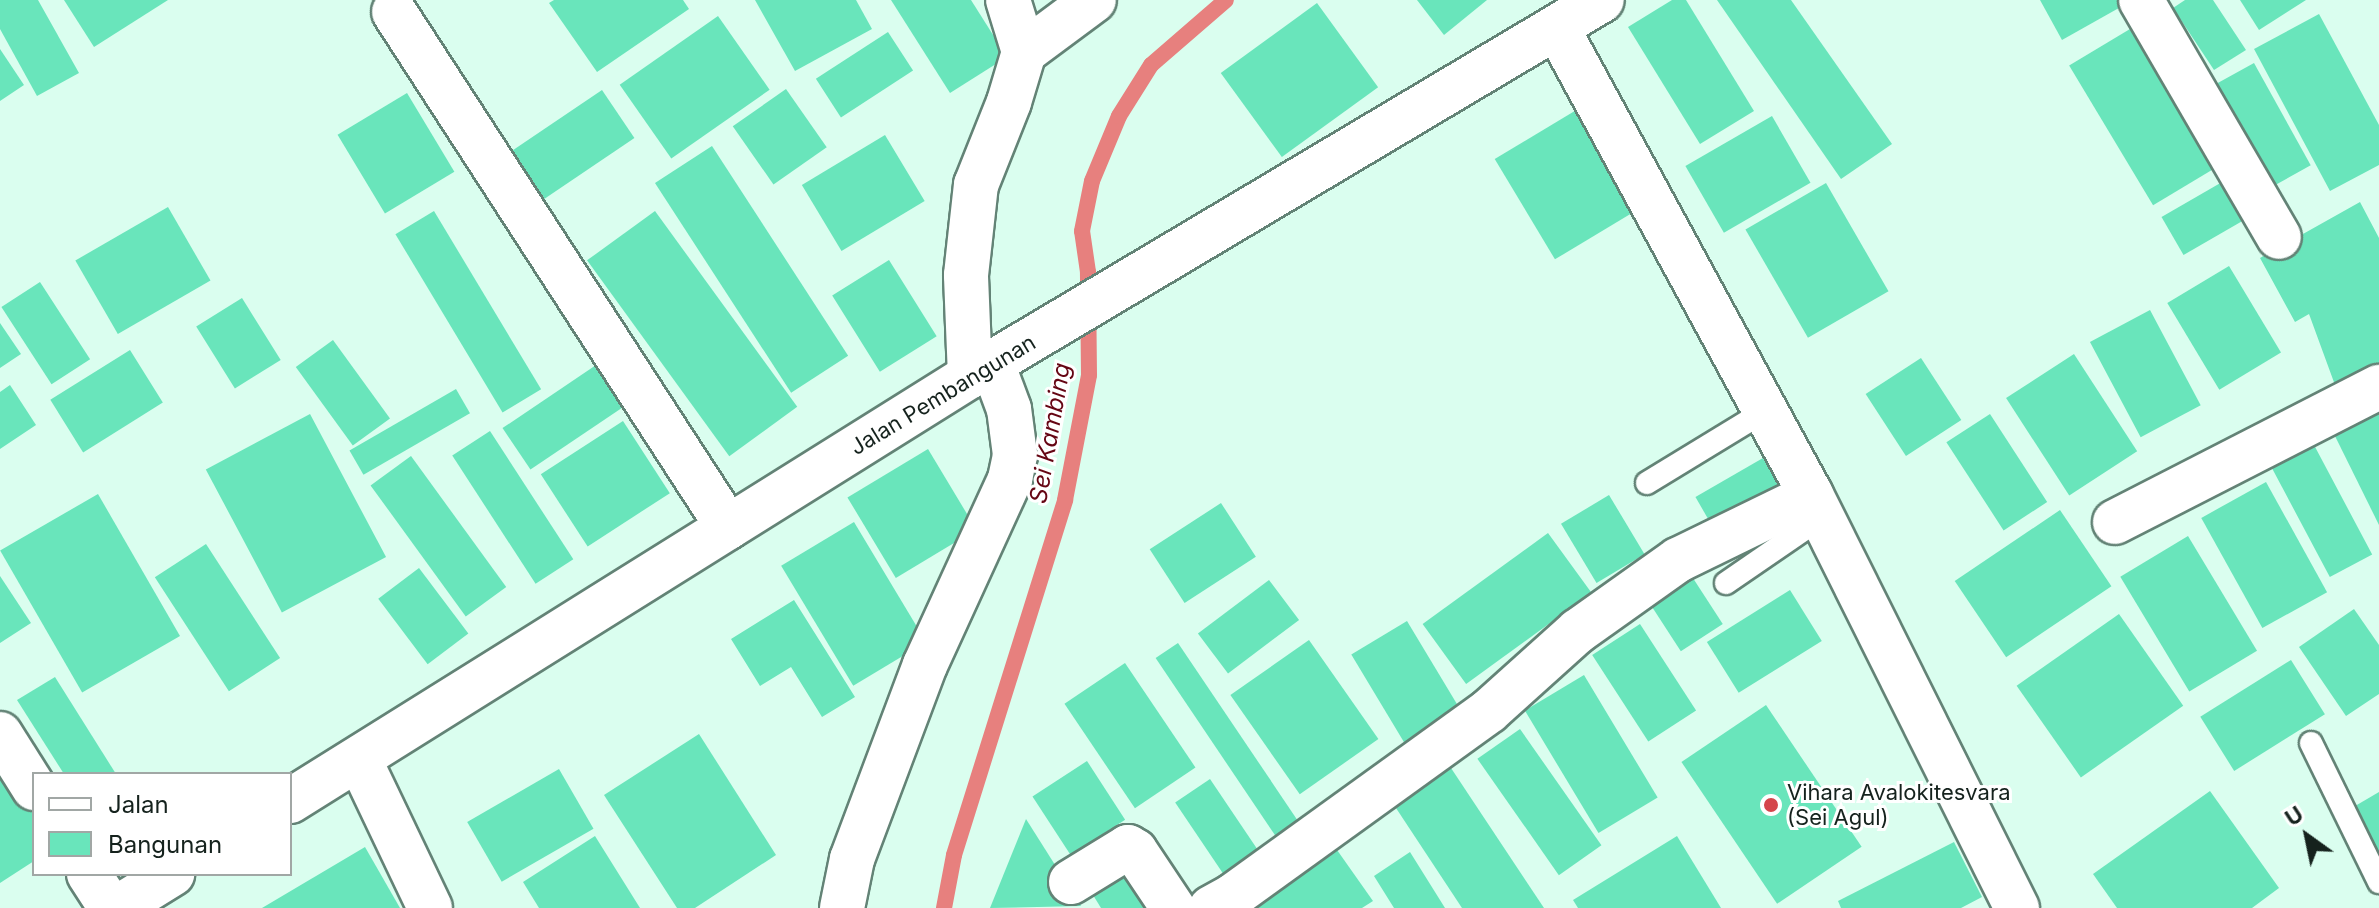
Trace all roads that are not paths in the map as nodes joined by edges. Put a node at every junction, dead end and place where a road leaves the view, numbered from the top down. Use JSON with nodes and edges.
{"nodes":[{"id":1,"x":1008,"y":0,"type":"edge"},
{"id":2,"x":1094,"y":0,"type":"edge"},
{"id":3,"x":1602,"y":0,"type":"edge"},
{"id":4,"x":2141,"y":0,"type":"edge"},
{"id":5,"x":394,"y":12,"type":"dead end"},
{"id":6,"x":1557,"y":28,"type":"junction"},
{"id":7,"x":1024,"y":52,"type":"junction"},
{"id":8,"x":2279,"y":237,"type":"dead end"},
{"id":9,"x":981,"y":370,"type":"junction"},
{"id":10,"x":2379,"y":387,"type":"edge"},
{"id":11,"x":1765,"y":411,"type":"junction"},
{"id":12,"x":1647,"y":483,"type":"dead end"},
{"id":13,"x":1817,"y":506,"type":"junction"},
{"id":14,"x":2115,"y":522,"type":"dead end"},
{"id":15,"x":728,"y":527,"type":"junction"},
{"id":16,"x":1726,"y":583,"type":"dead end"},
{"id":17,"x":0,"y":734,"type":"edge"},
{"id":18,"x":2311,"y":743,"type":"dead end"},
{"id":19,"x":359,"y":759,"type":"junction"},
{"id":20,"x":32,"y":785,"type":"edge"},
{"id":21,"x":292,"y":800,"type":"edge"},
{"id":22,"x":90,"y":876,"type":"edge"},
{"id":23,"x":169,"y":876,"type":"edge"},
{"id":24,"x":1071,"y":882,"type":"dead end"},
{"id":25,"x":2379,"y":882,"type":"edge"},
{"id":26,"x":111,"y":908,"type":"edge"},
{"id":27,"x":117,"y":908,"type":"edge"},
{"id":28,"x":430,"y":908,"type":"edge"},
{"id":29,"x":842,"y":908,"type":"edge"},
{"id":30,"x":1173,"y":908,"type":"edge"},
{"id":31,"x":1211,"y":908,"type":"edge"},
{"id":32,"x":2017,"y":908,"type":"edge"}],
"edges":[{"from":1,"to":7,"type":"street"},
{"from":2,"to":7,"type":"street"},
{"from":3,"to":6,"type":"street","name":"Jalan Pembangunan"},
{"from":4,"to":8,"type":"street"},
{"from":5,"to":15,"type":"street"},
{"from":6,"to":9,"type":"street","name":"Jalan Pembangunan"},
{"from":6,"to":11,"type":"street"},
{"from":7,"to":9,"type":"street"},
{"from":9,"to":15,"type":"street","name":"Jalan Pembangunan"},
{"from":9,"to":29,"type":"street"},
{"from":10,"to":14,"type":"street"},
{"from":11,"to":12,"type":"lane"},
{"from":11,"to":13,"type":"street"},
{"from":13,"to":16,"type":"lane"},
{"from":13,"to":31,"type":"street"},
{"from":13,"to":32,"type":"street"},
{"from":15,"to":19,"type":"street","name":"Jalan Pembangunan"},
{"from":17,"to":20,"type":"street"},
{"from":18,"to":25,"type":"lane"},
{"from":19,"to":21,"type":"street","name":"Jalan Pembangunan"},
{"from":19,"to":28,"type":"street"},
{"from":22,"to":26,"type":"street"},
{"from":23,"to":27,"type":"street"},
{"from":24,"to":30,"type":"street"}]}
